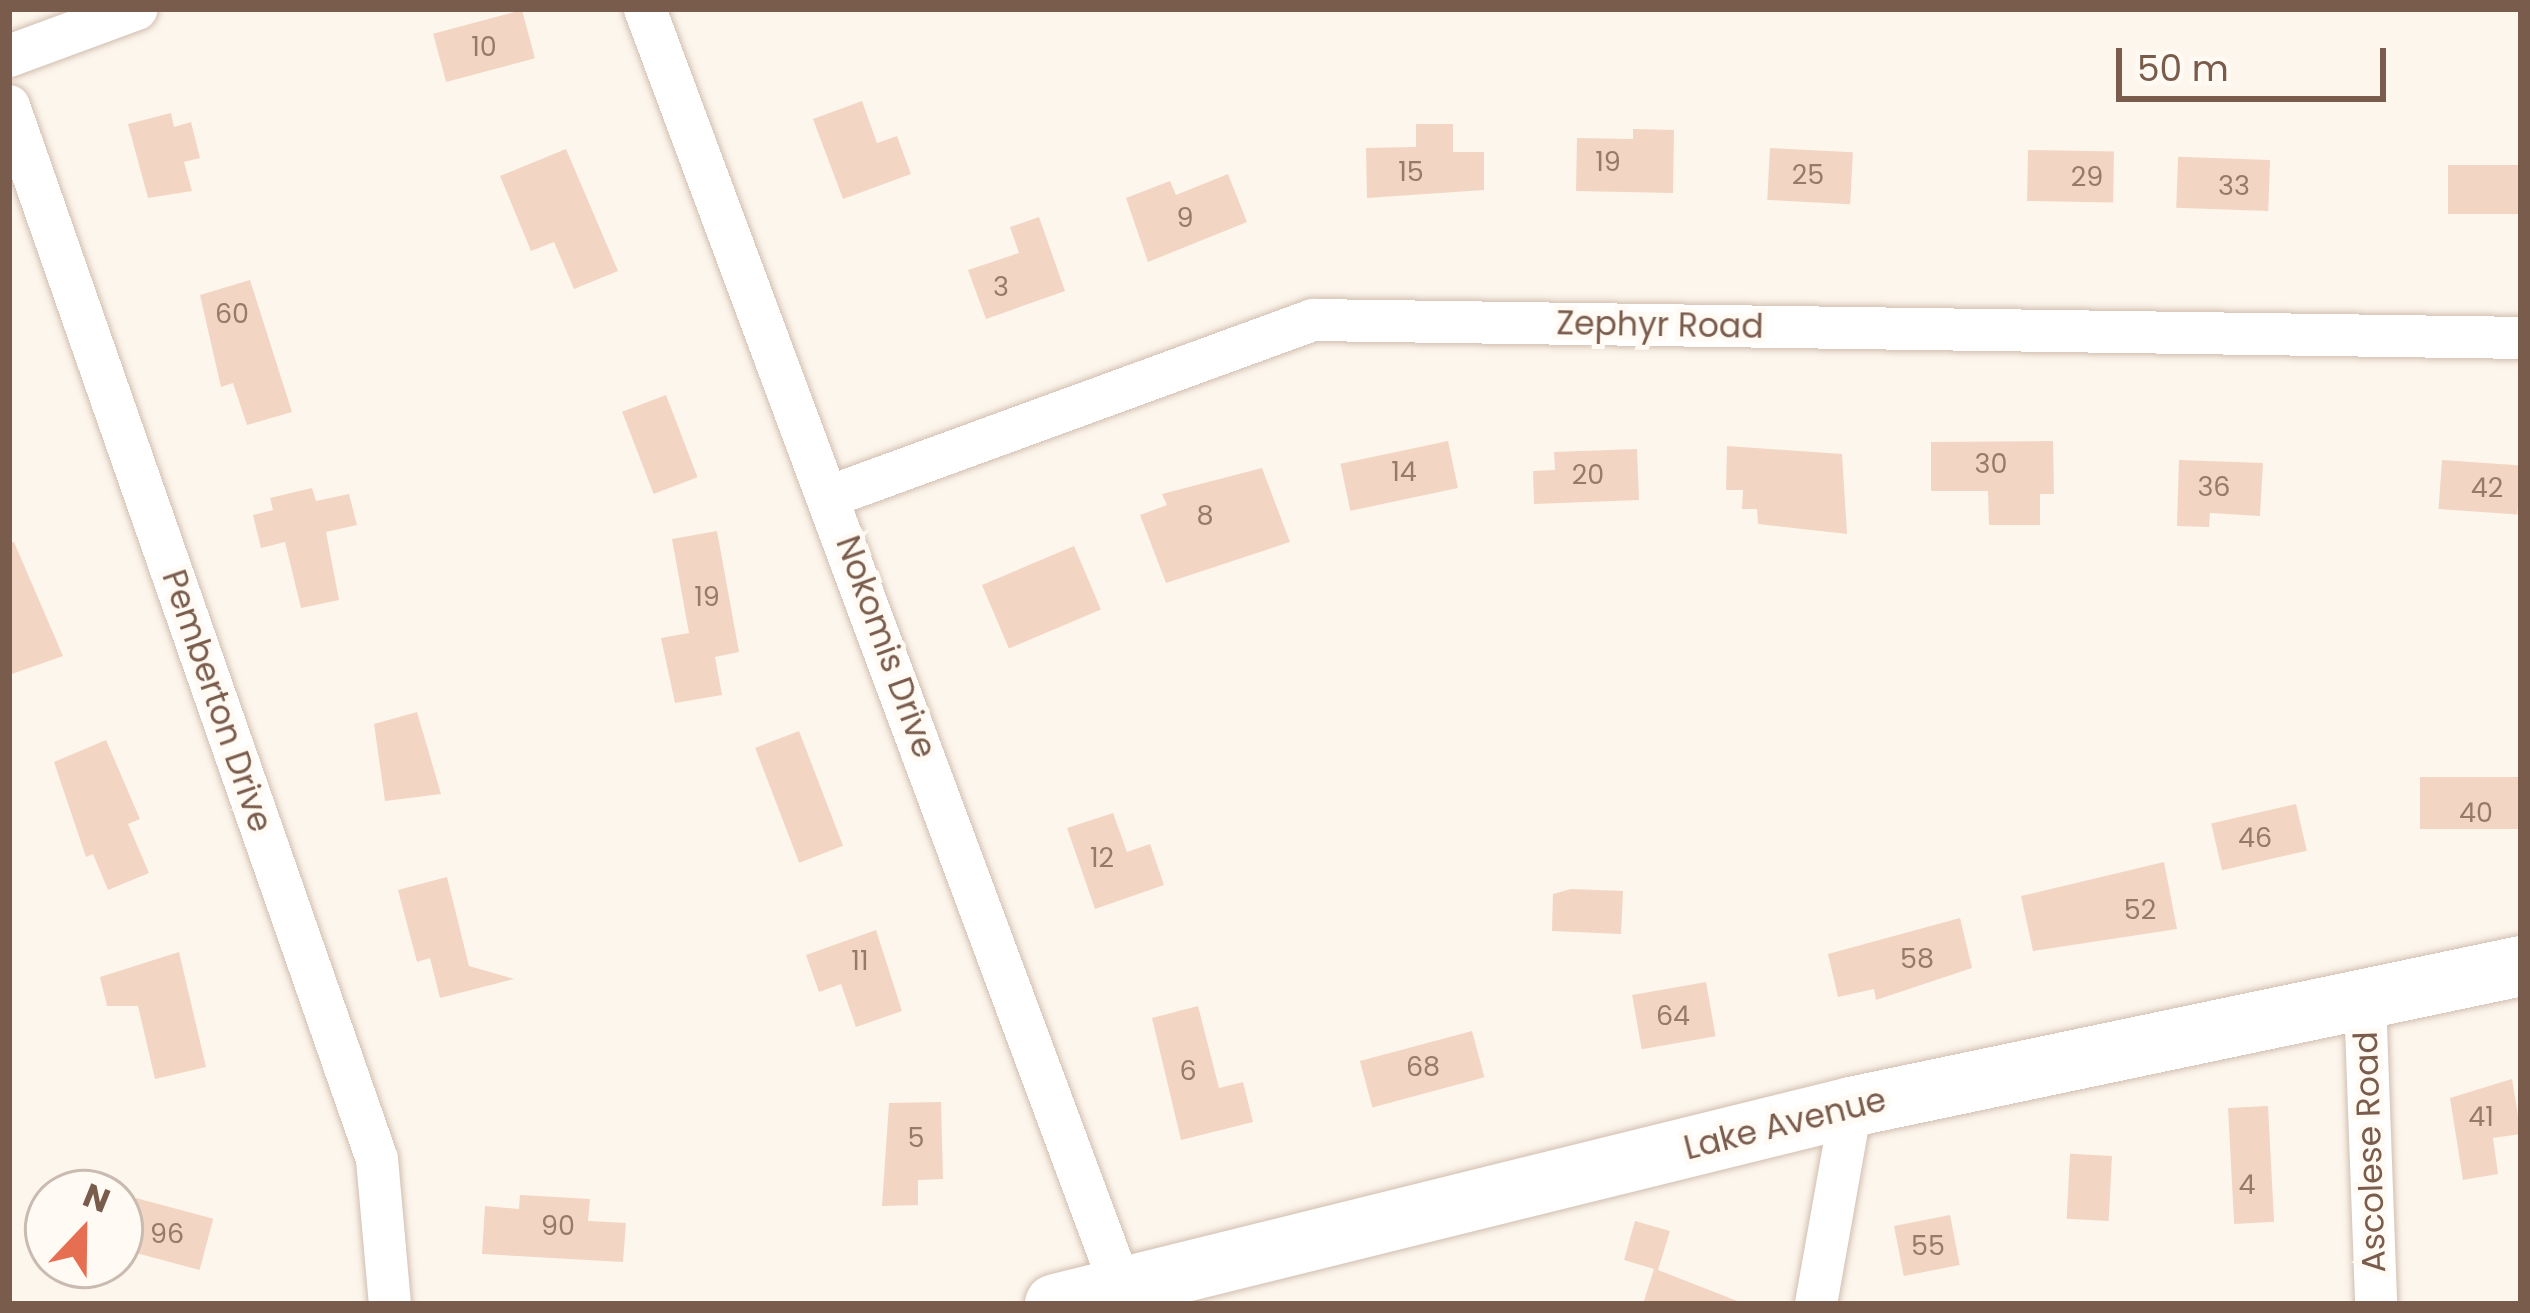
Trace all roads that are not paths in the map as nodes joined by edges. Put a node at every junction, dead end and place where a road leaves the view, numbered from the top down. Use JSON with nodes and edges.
{"nodes":[{"id":1,"x":137,"y":9,"type":"edge"},
{"id":2,"x":645,"y":9,"type":"edge"},
{"id":3,"x":9,"y":56,"type":"edge"},
{"id":4,"x":9,"y":106,"type":"edge"},
{"id":5,"x":2521,"y":338,"type":"edge"},
{"id":6,"x":831,"y":496,"type":"junction"},
{"id":7,"x":2521,"y":966,"type":"edge"},
{"id":8,"x":2365,"y":999,"type":"junction"},
{"id":9,"x":1851,"y":1107,"type":"junction"},
{"id":10,"x":1121,"y":1287,"type":"junction"},
{"id":11,"x":390,"y":1304,"type":"edge"},
{"id":12,"x":1054,"y":1304,"type":"edge"},
{"id":13,"x":1816,"y":1304,"type":"edge"},
{"id":14,"x":2376,"y":1304,"type":"edge"}],
"edges":[{"from":1,"to":3,"type":"street"},
{"from":2,"to":6,"type":"street","name":"Nokomis Drive"},
{"from":4,"to":11,"type":"street","name":"Pemberton Drive"},
{"from":5,"to":6,"type":"street","name":"Zephyr Road"},
{"from":6,"to":10,"type":"street","name":"Nokomis Drive"},
{"from":7,"to":8,"type":"street","name":"Lake Avenue"},
{"from":8,"to":9,"type":"street","name":"Lake Avenue"},
{"from":8,"to":14,"type":"street","name":"Ascolese Road"},
{"from":9,"to":10,"type":"street","name":"Lake Avenue"},
{"from":9,"to":13,"type":"street"},
{"from":10,"to":12,"type":"street","name":"Lake Avenue"}]}
